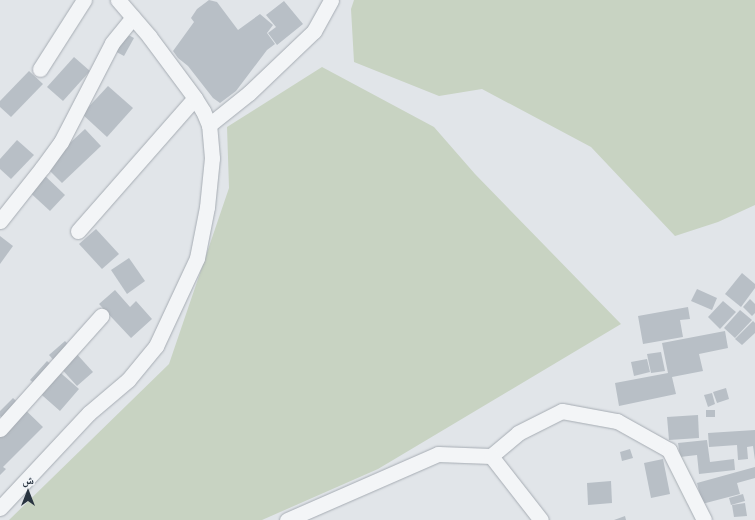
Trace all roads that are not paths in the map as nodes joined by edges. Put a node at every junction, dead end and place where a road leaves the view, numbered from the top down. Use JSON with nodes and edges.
{"nodes":[{"id":1,"x":84,"y":0,"type":"edge"},
{"id":2,"x":118,"y":0,"type":"edge"},
{"id":3,"x":331,"y":0,"type":"edge"},
{"id":4,"x":133,"y":17,"type":"junction"},
{"id":5,"x":40,"y":69,"type":"dead end"},
{"id":6,"x":194,"y":98,"type":"junction"},
{"id":7,"x":209,"y":125,"type":"junction"},
{"id":8,"x":0,"y":221,"type":"edge"},
{"id":9,"x":78,"y":231,"type":"dead end"},
{"id":10,"x":101,"y":316,"type":"dead end"},
{"id":11,"x":0,"y":429,"type":"edge"},
{"id":12,"x":492,"y":456,"type":"junction"},
{"id":13,"x":0,"y":508,"type":"edge"},
{"id":14,"x":287,"y":520,"type":"edge"},
{"id":15,"x":540,"y":520,"type":"edge"},
{"id":16,"x":704,"y":520,"type":"edge"}],
"edges":[{"from":1,"to":5,"type":"street"},
{"from":2,"to":4,"type":"street"},
{"from":3,"to":7,"type":"street"},
{"from":4,"to":6,"type":"street"},
{"from":4,"to":8,"type":"street"},
{"from":6,"to":7,"type":"street"},
{"from":6,"to":9,"type":"street"},
{"from":7,"to":13,"type":"street"},
{"from":10,"to":11,"type":"street"},
{"from":12,"to":14,"type":"street"},
{"from":12,"to":15,"type":"street"},
{"from":12,"to":16,"type":"street"}]}
